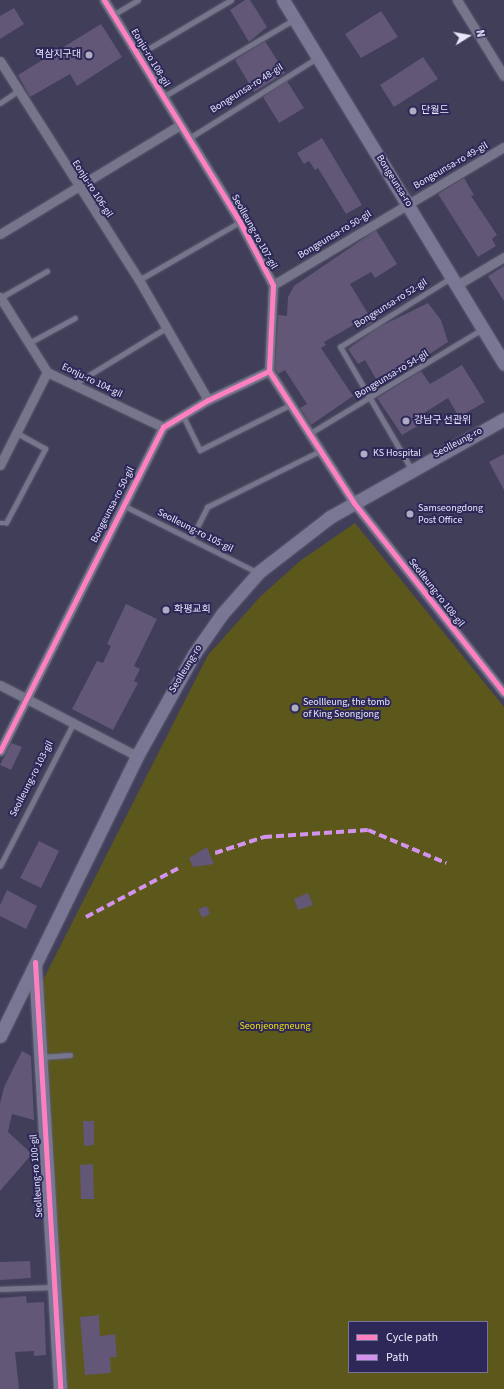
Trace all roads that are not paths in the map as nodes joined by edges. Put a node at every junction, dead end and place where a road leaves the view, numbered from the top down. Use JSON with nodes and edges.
{"nodes":[{"id":1,"x":104,"y":0,"type":"edge"},
{"id":2,"x":138,"y":0,"type":"edge"},
{"id":3,"x":231,"y":0,"type":"edge"},
{"id":4,"x":283,"y":0,"type":"edge"},
{"id":5,"x":460,"y":1,"type":"edge"},
{"id":6,"x":113,"y":15,"type":"junction"},
{"id":7,"x":294,"y":20,"type":"junction"},
{"id":8,"x":138,"y":55,"type":"junction"},
{"id":9,"x":317,"y":58,"type":"junction"},
{"id":10,"x":0,"y":61,"type":"edge"},
{"id":11,"x":503,"y":71,"type":"edge"},
{"id":12,"x":18,"y":92,"type":"junction"},
{"id":13,"x":163,"y":97,"type":"junction"},
{"id":14,"x":0,"y":102,"type":"edge"},
{"id":15,"x":180,"y":125,"type":"junction"},
{"id":16,"x":188,"y":139,"type":"junction"},
{"id":17,"x":504,"y":147,"type":"edge"},
{"id":18,"x":76,"y":186,"type":"junction"},
{"id":19,"x":408,"y":204,"type":"junction"},
{"id":20,"x":240,"y":222,"type":"junction"},
{"id":21,"x":0,"y":234,"type":"edge"},
{"id":22,"x":504,"y":257,"type":"edge"},
{"id":23,"x":47,"y":271,"type":"dead end"},
{"id":24,"x":138,"y":280,"type":"junction"},
{"id":25,"x":455,"y":281,"type":"junction"},
{"id":26,"x":273,"y":285,"type":"junction"},
{"id":27,"x":0,"y":297,"type":"edge"},
{"id":28,"x":75,"y":318,"type":"dead end"},
{"id":29,"x":166,"y":328,"type":"junction"},
{"id":30,"x":484,"y":329,"type":"junction"},
{"id":31,"x":28,"y":344,"type":"junction"},
{"id":32,"x":504,"y":364,"type":"edge"},
{"id":33,"x":269,"y":371,"type":"junction"},
{"id":34,"x":47,"y":372,"type":"junction"},
{"id":35,"x":73,"y":385,"type":"junction"},
{"id":36,"x":371,"y":398,"type":"junction"},
{"id":37,"x":208,"y":400,"type":"junction"},
{"id":38,"x":290,"y":405,"type":"junction"},
{"id":39,"x":183,"y":415,"type":"junction"},
{"id":40,"x":504,"y":419,"type":"edge"},
{"id":41,"x":163,"y":427,"type":"junction"},
{"id":42,"x":16,"y":433,"type":"junction"},
{"id":43,"x":308,"y":435,"type":"junction"},
{"id":44,"x":318,"y":452,"type":"junction"},
{"id":45,"x":0,"y":465,"type":"edge"},
{"id":46,"x":411,"y":469,"type":"junction"},
{"id":47,"x":354,"y":503,"type":"junction"},
{"id":48,"x":123,"y":505,"type":"junction"},
{"id":49,"x":0,"y":523,"type":"edge"},
{"id":50,"x":191,"y":539,"type":"junction"},
{"id":51,"x":259,"y":572,"type":"junction"},
{"id":52,"x":0,"y":685,"type":"edge"},
{"id":53,"x":504,"y":693,"type":"edge"},
{"id":54,"x":26,"y":698,"type":"junction"},
{"id":55,"x":73,"y":724,"type":"junction"},
{"id":56,"x":0,"y":751,"type":"edge"},
{"id":57,"x":138,"y":756,"type":"junction"},
{"id":58,"x":0,"y":866,"type":"edge"},
{"id":59,"x":35,"y":962,"type":"junction"},
{"id":60,"x":1,"y":1033,"type":"edge"},
{"id":61,"x":70,"y":1055,"type":"dead end"},
{"id":62,"x":38,"y":1057,"type":"junction"},
{"id":63,"x":53,"y":1287,"type":"junction"},
{"id":64,"x":0,"y":1289,"type":"edge"},
{"id":65,"x":60,"y":1389,"type":"edge"}],
"edges":[{"from":1,"to":6,"type":"street","name":"Eonju-ro 108-gil"},
{"from":2,"to":6,"type":"lane"},
{"from":3,"to":8,"type":"lane","name":"Eonju-ro 108-gil"},
{"from":4,"to":7,"type":"main road","name":"Bongeunsa-ro"},
{"from":5,"to":11,"type":"street"},
{"from":6,"to":8,"type":"street","name":"Eonju-ro 108-gil"},
{"from":7,"to":9,"type":"main road","name":"Bongeunsa-ro"},
{"from":7,"to":13,"type":"lane","name":"Eonju-ro 108-gil"},
{"from":8,"to":13,"type":"street","name":"Eonju-ro 108-gil"},
{"from":9,"to":16,"type":"lane","name":"Bongeunsa-ro 48-gil"},
{"from":9,"to":19,"type":"main road","name":"Bongeunsa-ro"},
{"from":10,"to":12,"type":"street","name":"Eonju-ro 106-gil"},
{"from":12,"to":14,"type":"lane"},
{"from":12,"to":18,"type":"street","name":"Eonju-ro 106-gil"},
{"from":13,"to":15,"type":"street","name":"Eonju-ro 108-gil"},
{"from":15,"to":16,"type":"street","name":"Seolleung-ro 107-gil"},
{"from":15,"to":18,"type":"street"},
{"from":16,"to":20,"type":"street","name":"Seolleung-ro 107-gil"},
{"from":17,"to":19,"type":"street","name":"Bongeunsa-ro 49-gil"},
{"from":18,"to":21,"type":"street"},
{"from":18,"to":24,"type":"street","name":"Eonju-ro 106-gil"},
{"from":19,"to":25,"type":"main road","name":"Bongeunsa-ro"},
{"from":19,"to":26,"type":"street","name":"Bongeunsa-ro 50-gil"},
{"from":20,"to":24,"type":"lane","name":"Seolleung-ro 107-gil"},
{"from":20,"to":26,"type":"street","name":"Seolleung-ro 107-gil"},
{"from":22,"to":25,"type":"street"},
{"from":23,"to":27,"type":"lane"},
{"from":24,"to":29,"type":"street","name":"Eonju-ro 106-gil"},
{"from":25,"to":30,"type":"main road","name":"Bongeunsa-ro"},
{"from":25,"to":36,"type":"lane","name":"Bongeunsa-ro 52-gil"},
{"from":26,"to":33,"type":"street","name":"Seolleung-ro 107-gil"},
{"from":27,"to":31,"type":"street","name":"Eonju-ro 104-gil"},
{"from":28,"to":31,"type":"lane"},
{"from":29,"to":35,"type":"lane"},
{"from":29,"to":37,"type":"street","name":"Eonju-ro 106-gil"},
{"from":30,"to":32,"type":"main road","name":"Bongeunsa-ro"},
{"from":30,"to":36,"type":"lane","name":"Bongeunsa-ro 54-gil"},
{"from":31,"to":34,"type":"street","name":"Eonju-ro 104-gil"},
{"from":33,"to":37,"type":"street"},
{"from":33,"to":38,"type":"street"},
{"from":34,"to":35,"type":"street","name":"Eonju-ro 104-gil"},
{"from":34,"to":42,"type":"street"},
{"from":35,"to":41,"type":"street","name":"Eonju-ro 104-gil"},
{"from":36,"to":43,"type":"lane","name":"Bongeunsa-ro 54-gil"},
{"from":36,"to":46,"type":"lane"},
{"from":37,"to":39,"type":"street"},
{"from":38,"to":39,"type":"lane"},
{"from":38,"to":43,"type":"street"},
{"from":39,"to":41,"type":"street"},
{"from":40,"to":46,"type":"main road","name":"Seolleung-ro"},
{"from":41,"to":48,"type":"street","name":"Bongeunsa-ro 50-gil"},
{"from":42,"to":45,"type":"street"},
{"from":42,"to":49,"type":"lane"},
{"from":43,"to":44,"type":"street"},
{"from":44,"to":47,"type":"street"},
{"from":44,"to":50,"type":"lane"},
{"from":46,"to":47,"type":"main road","name":"Seolleung-ro"},
{"from":47,"to":51,"type":"main road","name":"Seolleung-ro"},
{"from":47,"to":53,"type":"street","name":"Seolleung-ro 108-gil"},
{"from":48,"to":50,"type":"lane","name":"Seolleung-ro 105-gil"},
{"from":48,"to":54,"type":"street","name":"Bongeunsa-ro 50-gil"},
{"from":50,"to":51,"type":"lane","name":"Seolleung-ro 105-gil"},
{"from":51,"to":57,"type":"main road","name":"Seolleung-ro"},
{"from":52,"to":54,"type":"street"},
{"from":54,"to":55,"type":"street"},
{"from":54,"to":56,"type":"street","name":"Bongeunsa-ro 50-gil"},
{"from":55,"to":57,"type":"street"},
{"from":55,"to":58,"type":"lane","name":"Seolleung-ro 103-gil"},
{"from":57,"to":59,"type":"main road","name":"Seolleung-ro"},
{"from":59,"to":60,"type":"main road","name":"Seolleung-ro"},
{"from":59,"to":62,"type":"main road","name":"Seolleung-ro 100-gil"},
{"from":61,"to":62,"type":"lane"},
{"from":62,"to":63,"type":"main road","name":"Seolleung-ro 100-gil"},
{"from":63,"to":64,"type":"lane"},
{"from":63,"to":65,"type":"main road","name":"Seolleung-ro 100-gil"}]}
